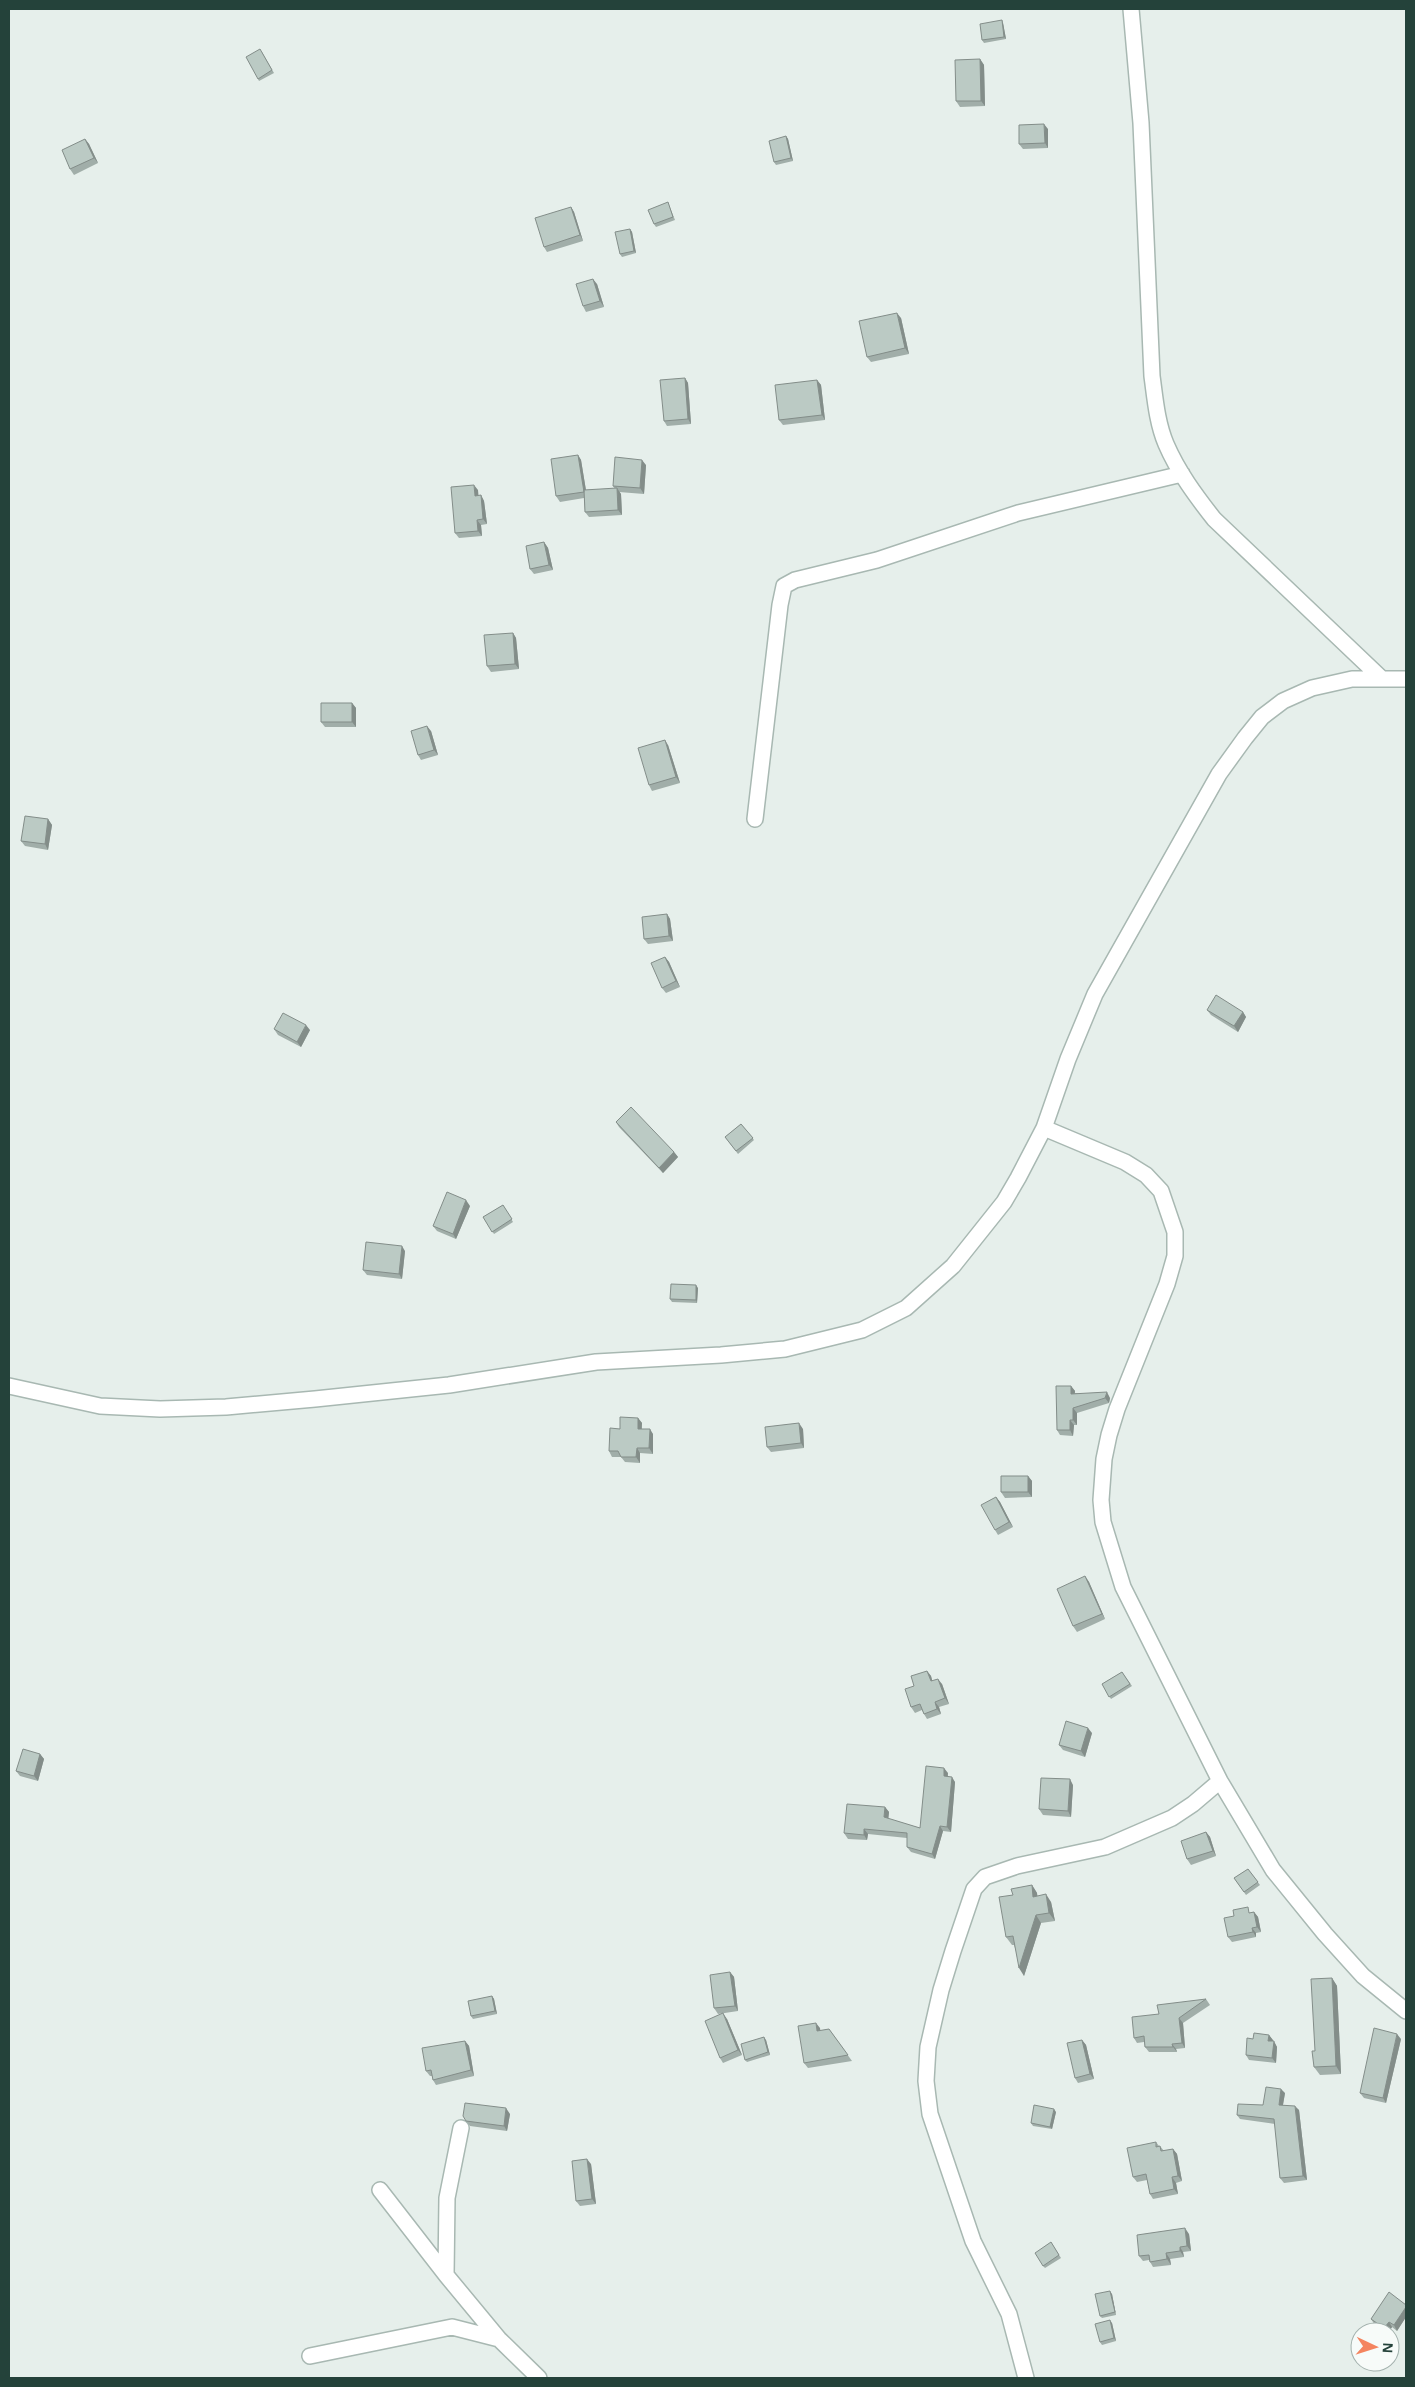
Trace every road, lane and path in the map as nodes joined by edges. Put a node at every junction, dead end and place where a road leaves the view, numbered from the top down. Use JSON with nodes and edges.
{"nodes":[{"id":1,"x":1131,"y":9,"type":"edge"},
{"id":2,"x":1182,"y":474,"type":"junction"},
{"id":3,"x":1381,"y":678,"type":"junction"},
{"id":4,"x":1406,"y":679,"type":"edge"},
{"id":5,"x":755,"y":820,"type":"dead end"},
{"id":6,"x":1044,"y":1128,"type":"junction"},
{"id":7,"x":9,"y":1386,"type":"edge"},
{"id":8,"x":1220,"y":1781,"type":"junction"},
{"id":9,"x":1406,"y":2011,"type":"edge"},
{"id":10,"x":461,"y":2128,"type":"dead end"},
{"id":11,"x":380,"y":2190,"type":"dead end"},
{"id":12,"x":446,"y":2275,"type":"junction"},
{"id":13,"x":499,"y":2339,"type":"junction"},
{"id":14,"x":310,"y":2356,"type":"dead end"},
{"id":15,"x":539,"y":2378,"type":"edge"},
{"id":16,"x":1026,"y":2378,"type":"edge"}],
"edges":[{"from":1,"to":2,"type":"street"},
{"from":2,"to":3,"type":"street"},
{"from":2,"to":5,"type":"street"},
{"from":3,"to":4,"type":"street"},
{"from":3,"to":6,"type":"street"},
{"from":6,"to":7,"type":"street"},
{"from":6,"to":8,"type":"street"},
{"from":8,"to":9,"type":"street"},
{"from":8,"to":16,"type":"street"},
{"from":10,"to":12,"type":"street"},
{"from":11,"to":12,"type":"street"},
{"from":12,"to":13,"type":"street"},
{"from":13,"to":14,"type":"street"},
{"from":13,"to":15,"type":"street"}]}
